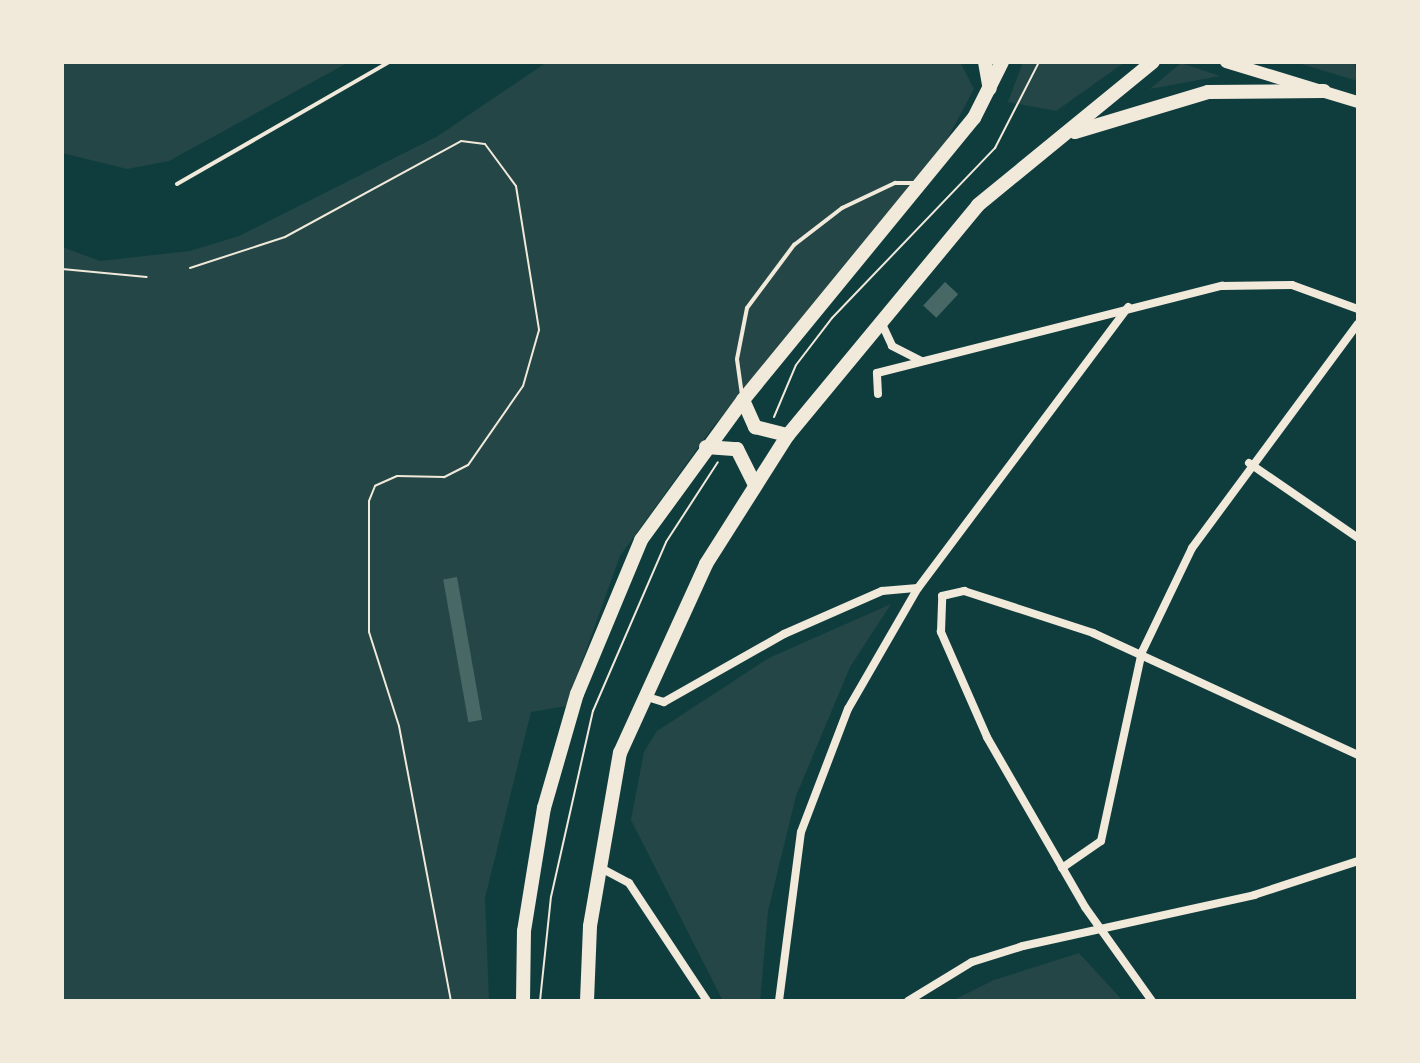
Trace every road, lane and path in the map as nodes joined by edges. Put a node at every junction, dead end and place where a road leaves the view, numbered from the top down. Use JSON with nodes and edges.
{"nodes":[{"id":1,"x":389,"y":62,"type":"edge"},
{"id":2,"x":985,"y":62,"type":"edge"},
{"id":3,"x":1002,"y":62,"type":"edge"},
{"id":4,"x":1039,"y":62,"type":"edge"},
{"id":5,"x":1153,"y":62,"type":"edge"},
{"id":6,"x":1226,"y":62,"type":"edge"},
{"id":7,"x":991,"y":91,"type":"junction"},
{"id":8,"x":1324,"y":91,"type":"junction"},
{"id":9,"x":1358,"y":102,"type":"edge"},
{"id":10,"x":1063,"y":136,"type":"junction"},
{"id":11,"x":995,"y":148,"type":"dead end"},
{"id":12,"x":918,"y":183,"type":"junction"},
{"id":13,"x":177,"y":184,"type":"dead end"},
{"id":14,"x":190,"y":268,"type":"dead end"},
{"id":15,"x":62,"y":269,"type":"edge"},
{"id":16,"x":147,"y":277,"type":"dead end"},
{"id":17,"x":1128,"y":307,"type":"junction"},
{"id":18,"x":1358,"y":309,"type":"edge"},
{"id":19,"x":881,"y":322,"type":"junction"},
{"id":20,"x":1358,"y":324,"type":"edge"},
{"id":21,"x":922,"y":362,"type":"junction"},
{"id":22,"x":878,"y":394,"type":"dead end"},
{"id":23,"x":743,"y":400,"type":"junction"},
{"id":24,"x":788,"y":435,"type":"junction"},
{"id":25,"x":706,"y":447,"type":"junction"},
{"id":26,"x":1249,"y":463,"type":"junction"},
{"id":27,"x":755,"y":485,"type":"junction"},
{"id":28,"x":1358,"y":538,"type":"edge"},
{"id":29,"x":918,"y":588,"type":"junction"},
{"id":30,"x":1142,"y":652,"type":"junction"},
{"id":31,"x":644,"y":696,"type":"junction"},
{"id":32,"x":1358,"y":755,"type":"edge"},
{"id":33,"x":1358,"y":861,"type":"edge"},
{"id":34,"x":599,"y":867,"type":"junction"},
{"id":35,"x":1062,"y":868,"type":"junction"},
{"id":36,"x":1100,"y":929,"type":"junction"},
{"id":37,"x":451,"y":1001,"type":"edge"},
{"id":38,"x":523,"y":1001,"type":"edge"},
{"id":39,"x":587,"y":1001,"type":"edge"},
{"id":40,"x":707,"y":1001,"type":"edge"},
{"id":41,"x":779,"y":1001,"type":"edge"},
{"id":42,"x":908,"y":1001,"type":"edge"},
{"id":43,"x":1152,"y":1001,"type":"edge"}],
"edges":[{"from":1,"to":13,"type":"lane"},
{"from":2,"to":7,"type":"highway"},
{"from":3,"to":7,"type":"highway"},
{"from":4,"to":11,"type":"path"},
{"from":5,"to":10,"type":"highway"},
{"from":6,"to":8,"type":"main road"},
{"from":7,"to":12,"type":"highway"},
{"from":8,"to":9,"type":"main road"},
{"from":8,"to":10,"type":"highway"},
{"from":10,"to":19,"type":"highway"},
{"from":12,"to":23,"type":"highway"},
{"from":12,"to":23,"type":"lane"},
{"from":14,"to":37,"type":"path"},
{"from":15,"to":16,"type":"path"},
{"from":17,"to":18,"type":"street"},
{"from":17,"to":21,"type":"street"},
{"from":17,"to":29,"type":"street"},
{"from":19,"to":21,"type":"street"},
{"from":19,"to":24,"type":"highway"},
{"from":20,"to":26,"type":"street"},
{"from":21,"to":22,"type":"street"},
{"from":23,"to":24,"type":"highway"},
{"from":23,"to":25,"type":"highway"},
{"from":24,"to":27,"type":"highway"},
{"from":25,"to":27,"type":"highway"},
{"from":25,"to":38,"type":"highway"},
{"from":26,"to":28,"type":"street"},
{"from":26,"to":30,"type":"street"},
{"from":27,"to":31,"type":"highway"},
{"from":29,"to":31,"type":"street"},
{"from":29,"to":41,"type":"street"},
{"from":30,"to":32,"type":"street"},
{"from":30,"to":35,"type":"street"},
{"from":30,"to":35,"type":"street"},
{"from":31,"to":34,"type":"highway"},
{"from":33,"to":36,"type":"street"},
{"from":34,"to":39,"type":"highway"},
{"from":34,"to":40,"type":"street"},
{"from":35,"to":36,"type":"street"},
{"from":36,"to":42,"type":"street"},
{"from":36,"to":43,"type":"street"}]}
